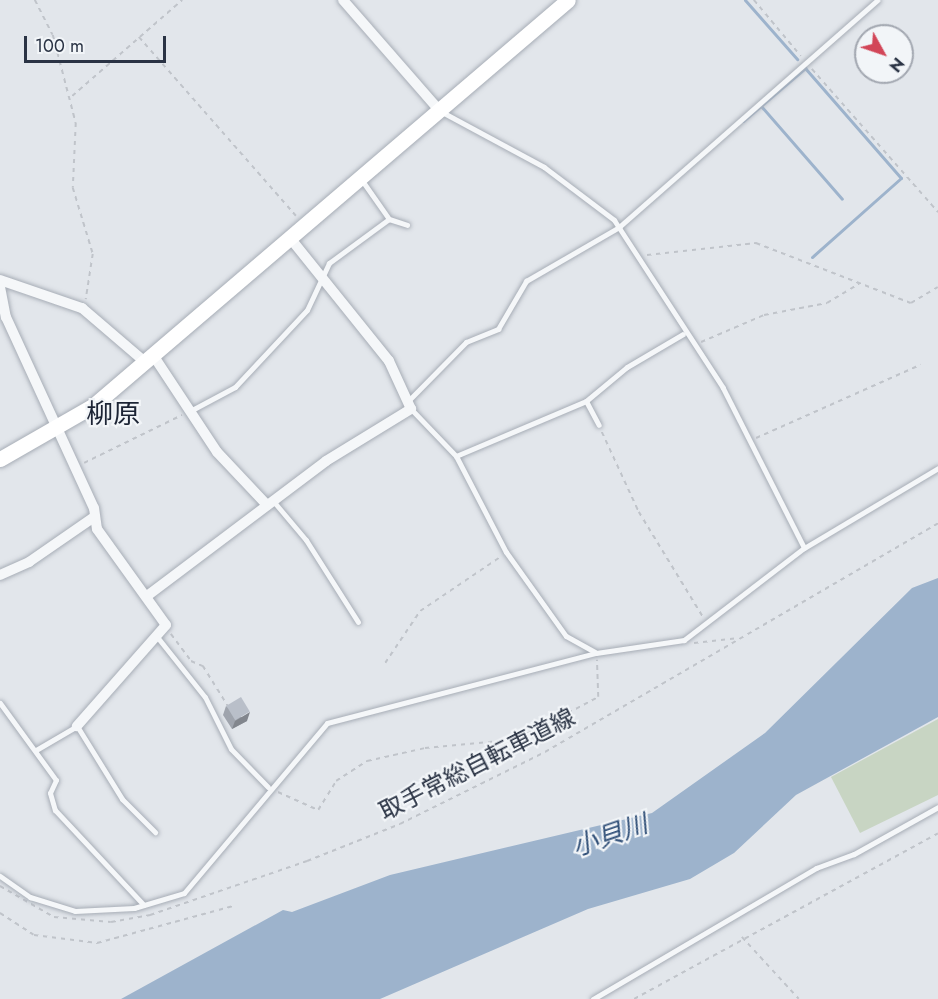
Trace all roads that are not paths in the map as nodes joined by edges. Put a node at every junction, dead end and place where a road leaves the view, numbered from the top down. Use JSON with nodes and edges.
{"nodes":[{"id":1,"x":343,"y":0,"type":"edge"},
{"id":2,"x":568,"y":0,"type":"edge"},
{"id":3,"x":877,"y":0,"type":"edge"},
{"id":4,"x":440,"y":111,"type":"junction"},
{"id":5,"x":360,"y":178,"type":"junction"},
{"id":6,"x":389,"y":219,"type":"junction"},
{"id":7,"x":407,"y":225,"type":"dead end"},
{"id":8,"x":619,"y":227,"type":"junction"},
{"id":9,"x":290,"y":238,"type":"junction"},
{"id":10,"x":0,"y":280,"type":"edge"},
{"id":11,"x":320,"y":280,"type":"junction"},
{"id":12,"x":0,"y":287,"type":"edge"},
{"id":13,"x":683,"y":334,"type":"junction"},
{"id":14,"x":149,"y":359,"type":"junction"},
{"id":15,"x":586,"y":401,"type":"junction"},
{"id":16,"x":411,"y":404,"type":"junction"},
{"id":17,"x":189,"y":412,"type":"junction"},
{"id":18,"x":599,"y":425,"type":"road end"},
{"id":19,"x":57,"y":430,"type":"junction"},
{"id":20,"x":456,"y":456,"type":"junction"},
{"id":21,"x":0,"y":459,"type":"edge"},
{"id":22,"x":938,"y":468,"type":"edge"},
{"id":23,"x":270,"y":504,"type":"junction"},
{"id":24,"x":94,"y":517,"type":"junction"},
{"id":25,"x":804,"y":548,"type":"junction"},
{"id":26,"x":0,"y":575,"type":"edge"},
{"id":27,"x":147,"y":596,"type":"junction"},
{"id":28,"x":358,"y":622,"type":"dead end"},
{"id":29,"x":158,"y":638,"type":"junction"},
{"id":30,"x":596,"y":653,"type":"junction"},
{"id":31,"x":0,"y":703,"type":"edge"},
{"id":32,"x":77,"y":726,"type":"junction"},
{"id":33,"x":36,"y":750,"type":"junction"},
{"id":34,"x":268,"y":787,"type":"junction"},
{"id":35,"x":938,"y":807,"type":"edge"},
{"id":36,"x":155,"y":832,"type":"dead end"},
{"id":37,"x":0,"y":876,"type":"edge"},
{"id":38,"x":144,"y":905,"type":"junction"},
{"id":39,"x":593,"y":999,"type":"edge"}],
"edges":[{"from":1,"to":4,"type":"street"},
{"from":2,"to":4,"type":"street"},
{"from":3,"to":8,"type":"lane"},
{"from":4,"to":5,"type":"street"},
{"from":4,"to":8,"type":"lane"},
{"from":5,"to":6,"type":"lane"},
{"from":5,"to":9,"type":"street"},
{"from":6,"to":7,"type":"lane"},
{"from":6,"to":11,"type":"lane"},
{"from":8,"to":13,"type":"lane"},
{"from":8,"to":16,"type":"lane"},
{"from":9,"to":11,"type":"street"},
{"from":9,"to":14,"type":"street"},
{"from":10,"to":14,"type":"street"},
{"from":11,"to":16,"type":"street"},
{"from":11,"to":17,"type":"lane"},
{"from":12,"to":19,"type":"street"},
{"from":13,"to":15,"type":"lane"},
{"from":13,"to":25,"type":"lane"},
{"from":14,"to":17,"type":"street"},
{"from":14,"to":19,"type":"street"},
{"from":15,"to":18,"type":"lane"},
{"from":15,"to":20,"type":"lane"},
{"from":16,"to":20,"type":"lane"},
{"from":16,"to":23,"type":"street"},
{"from":17,"to":23,"type":"street"},
{"from":19,"to":21,"type":"street"},
{"from":19,"to":24,"type":"street"},
{"from":20,"to":30,"type":"lane"},
{"from":22,"to":25,"type":"lane"},
{"from":23,"to":27,"type":"street"},
{"from":23,"to":28,"type":"lane"},
{"from":24,"to":26,"type":"street"},
{"from":24,"to":27,"type":"street"},
{"from":25,"to":30,"type":"lane"},
{"from":27,"to":29,"type":"street"},
{"from":29,"to":32,"type":"street"},
{"from":29,"to":34,"type":"lane"},
{"from":30,"to":34,"type":"lane"},
{"from":31,"to":33,"type":"lane"},
{"from":32,"to":33,"type":"lane"},
{"from":32,"to":36,"type":"lane"},
{"from":33,"to":38,"type":"lane"},
{"from":34,"to":38,"type":"lane"},
{"from":35,"to":39,"type":"lane"},
{"from":37,"to":38,"type":"lane"}]}
